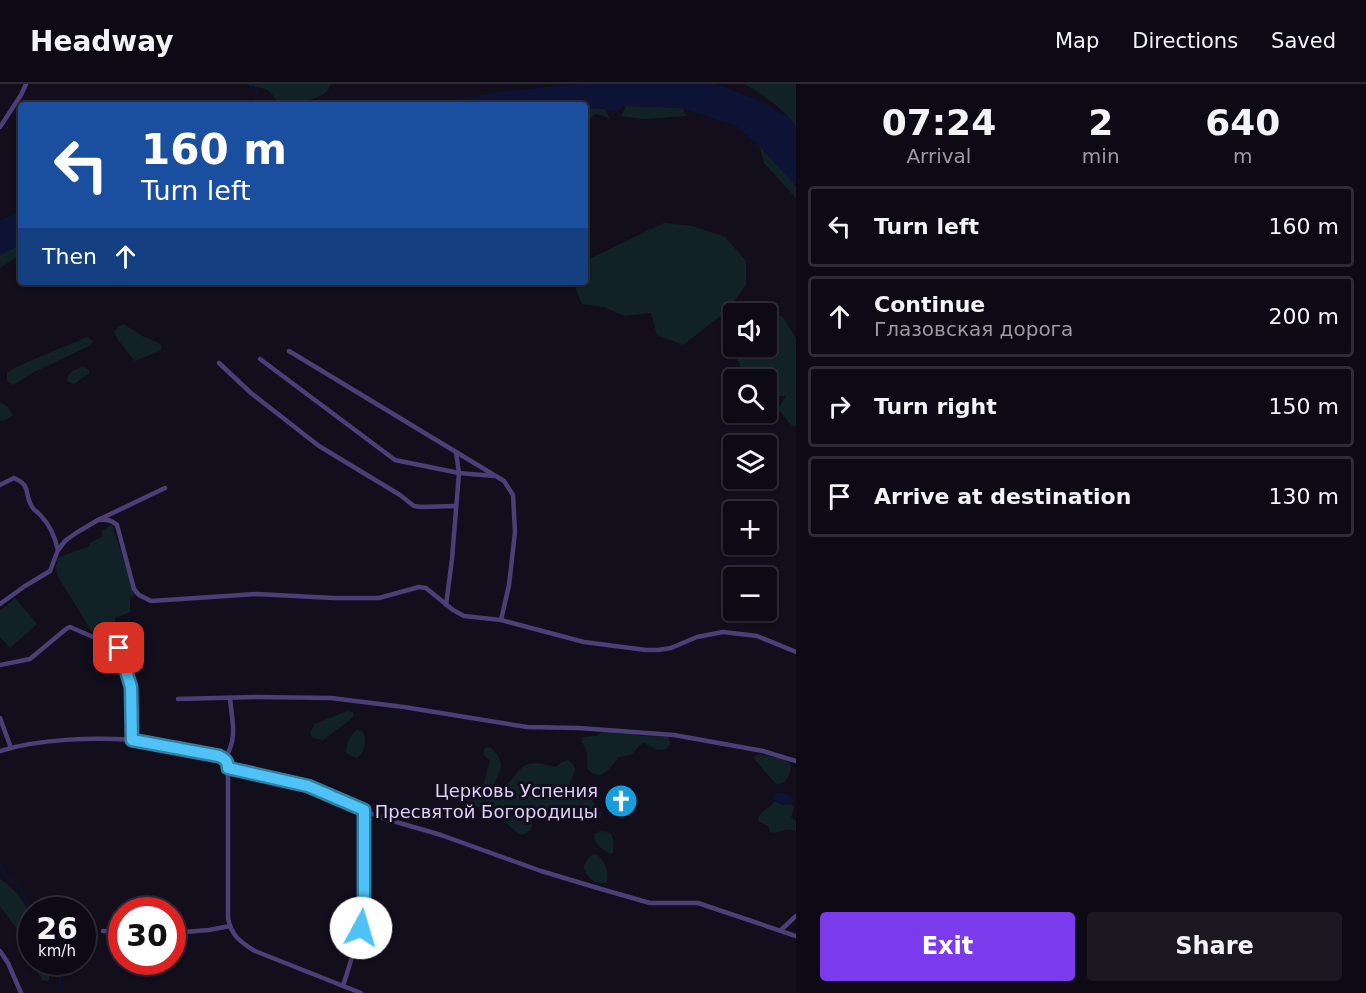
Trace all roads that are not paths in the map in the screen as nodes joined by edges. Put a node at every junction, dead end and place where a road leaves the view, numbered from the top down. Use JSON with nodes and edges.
{"nodes":[{"id":1,"x":26,"y":84,"type":"edge"},
{"id":2,"x":0,"y":127,"type":"edge"},
{"id":3,"x":289,"y":351,"type":"dead end"},
{"id":4,"x":260,"y":359,"type":"dead end"},
{"id":5,"x":219,"y":363,"type":"dead end"},
{"id":6,"x":456,"y":452,"type":"junction"},
{"id":7,"x":459,"y":473,"type":"junction"},
{"id":8,"x":497,"y":476,"type":"junction"},
{"id":9,"x":0,"y":484,"type":"edge"},
{"id":10,"x":165,"y":488,"type":"dead end"},
{"id":11,"x":456,"y":506,"type":"junction"},
{"id":12,"x":98,"y":520,"type":"junction"},
{"id":13,"x":58,"y":550,"type":"junction"},
{"id":14,"x":0,"y":604,"type":"edge"},
{"id":15,"x":446,"y":605,"type":"junction"},
{"id":16,"x":501,"y":620,"type":"junction"},
{"id":17,"x":796,"y":652,"type":"edge"},
{"id":18,"x":0,"y":665,"type":"edge"},
{"id":19,"x":230,"y":698,"type":"junction"},
{"id":20,"x":178,"y":699,"type":"dead end"},
{"id":21,"x":0,"y":717,"type":"edge"},
{"id":22,"x":132,"y":740,"type":"junction"},
{"id":23,"x":11,"y":748,"type":"junction"},
{"id":24,"x":0,"y":751,"type":"edge"},
{"id":25,"x":225,"y":759,"type":"junction"},
{"id":26,"x":796,"y":760,"type":"edge"},
{"id":27,"x":228,"y":768,"type":"junction"},
{"id":28,"x":364,"y":810,"type":"junction"},
{"id":29,"x":796,"y":916,"type":"edge"},
{"id":30,"x":230,"y":926,"type":"junction"},
{"id":31,"x":781,"y":930,"type":"junction"},
{"id":32,"x":103,"y":931,"type":"dead end"},
{"id":33,"x":108,"y":931,"type":"edge"},
{"id":34,"x":186,"y":932,"type":"edge"},
{"id":35,"x":796,"y":936,"type":"edge"},
{"id":36,"x":0,"y":951,"type":"edge"},
{"id":37,"x":343,"y":986,"type":"junction"},
{"id":38,"x":21,"y":993,"type":"edge"},
{"id":39,"x":361,"y":993,"type":"edge"}],
"edges":[{"from":1,"to":2,"type":"street"},
{"from":3,"to":6,"type":"street"},
{"from":4,"to":7,"type":"street"},
{"from":5,"to":11,"type":"street"},
{"from":6,"to":7,"type":"street"},
{"from":6,"to":8,"type":"street"},
{"from":7,"to":8,"type":"street"},
{"from":7,"to":11,"type":"street"},
{"from":8,"to":16,"type":"street"},
{"from":9,"to":13,"type":"street"},
{"from":10,"to":12,"type":"street"},
{"from":11,"to":15,"type":"street"},
{"from":12,"to":13,"type":"street"},
{"from":12,"to":15,"type":"street"},
{"from":13,"to":14,"type":"street"},
{"from":15,"to":16,"type":"street"},
{"from":16,"to":17,"type":"street"},
{"from":18,"to":22,"type":"street"},
{"from":19,"to":20,"type":"street"},
{"from":19,"to":25,"type":"street"},
{"from":19,"to":26,"type":"street"},
{"from":21,"to":23,"type":"street"},
{"from":22,"to":23,"type":"street"},
{"from":22,"to":25,"type":"street"},
{"from":23,"to":24,"type":"street"},
{"from":25,"to":27,"type":"street"},
{"from":27,"to":28,"type":"street"},
{"from":27,"to":30,"type":"street"},
{"from":28,"to":31,"type":"street"},
{"from":28,"to":37,"type":"street"},
{"from":29,"to":31,"type":"street"},
{"from":30,"to":34,"type":"street"},
{"from":30,"to":37,"type":"street"},
{"from":31,"to":35,"type":"street"},
{"from":32,"to":33,"type":"street"},
{"from":36,"to":38,"type":"street"},
{"from":37,"to":39,"type":"street"}]}
